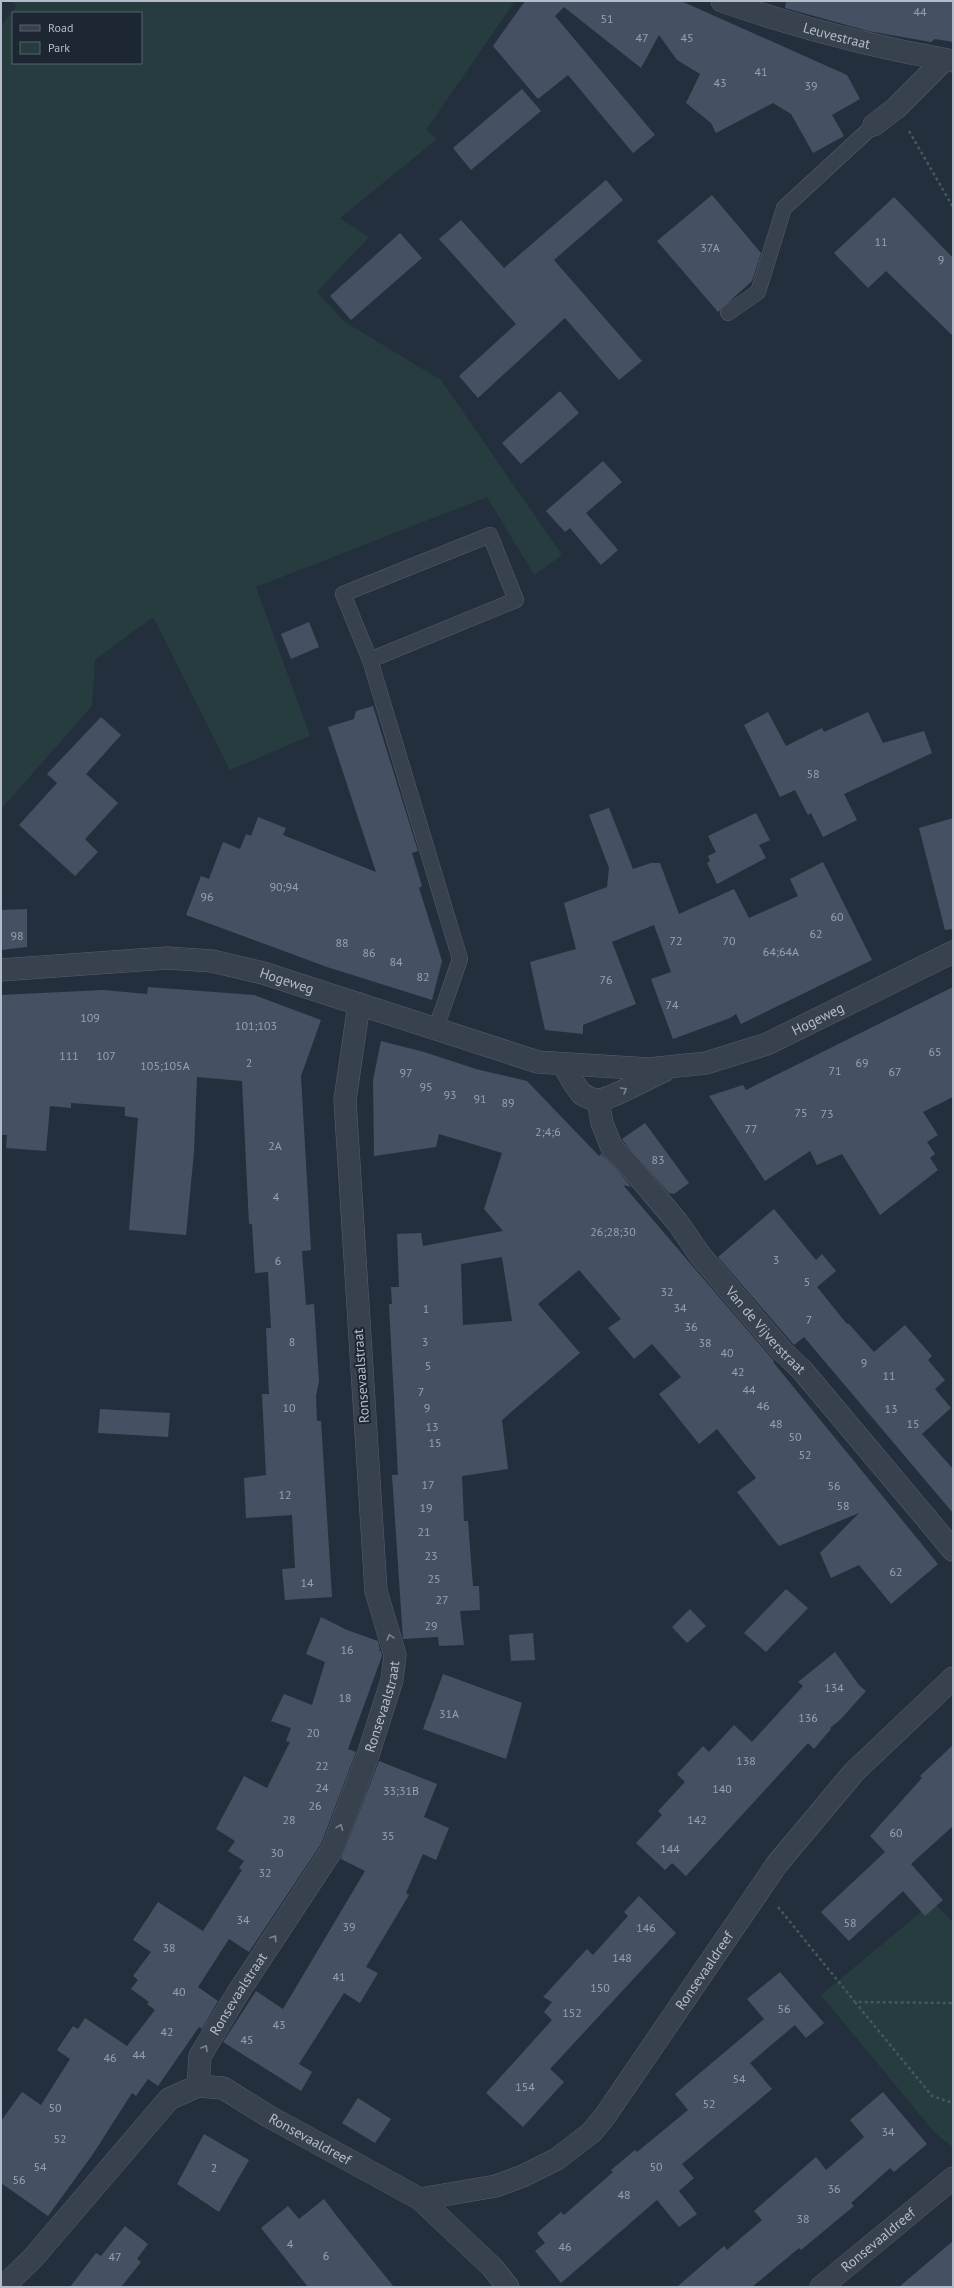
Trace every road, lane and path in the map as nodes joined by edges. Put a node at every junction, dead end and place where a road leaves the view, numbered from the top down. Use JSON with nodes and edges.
{"nodes":[{"id":1,"x":722,"y":1,"type":"edge"},
{"id":2,"x":948,"y":61,"type":"edge"},
{"id":3,"x":896,"y":108,"type":"junction"},
{"id":4,"x":874,"y":124,"type":"joint"},
{"id":5,"x":953,"y":207,"type":"edge"},
{"id":6,"x":728,"y":313,"type":"dead end"},
{"id":7,"x":370,"y":660,"type":"junction"},
{"id":8,"x":953,"y":952,"type":"edge"},
{"id":9,"x":1,"y":970,"type":"edge"},
{"id":10,"x":359,"y":1004,"type":"junction"},
{"id":11,"x":436,"y":1028,"type":"junction"},
{"id":12,"x":563,"y":1064,"type":"junction"},
{"id":13,"x":676,"y":1066,"type":"junction"},
{"id":14,"x":598,"y":1100,"type":"junction"},
{"id":15,"x":953,"y":1550,"type":"edge"},
{"id":16,"x":953,"y":1678,"type":"edge"},
{"id":17,"x":761,"y":1887,"type":"junction"},
{"id":18,"x":855,"y":2002,"type":"junction"},
{"id":19,"x":953,"y":2003,"type":"edge"},
{"id":20,"x":198,"y":2086,"type":"junction"},
{"id":21,"x":953,"y":2102,"type":"edge"},
{"id":22,"x":953,"y":2178,"type":"edge"},
{"id":23,"x":420,"y":2199,"type":"junction"},
{"id":24,"x":3,"y":2287,"type":"edge"},
{"id":25,"x":508,"y":2287,"type":"edge"},
{"id":26,"x":821,"y":2287,"type":"edge"}],
"edges":[{"from":1,"to":2,"type":"street","name":"Leuvestraat"},
{"from":2,"to":3,"type":"street"},
{"from":3,"to":4,"type":"street"},
{"from":3,"to":5,"type":"path"},
{"from":4,"to":6,"type":"lane"},
{"from":7,"to":7,"type":"lane"},
{"from":7,"to":11,"type":"lane"},
{"from":8,"to":13,"type":"street","name":"Hogeweg"},
{"from":9,"to":10,"type":"street","name":"Hogeweg"},
{"from":10,"to":11,"type":"street","name":"Hogeweg"},
{"from":20,"to":10,"type":"street","name":"Ronsevaalstraat","one_way":true},
{"from":11,"to":12,"type":"street","name":"Hogeweg"},
{"from":12,"to":13,"type":"street","name":"Hogeweg"},
{"from":12,"to":14,"type":"street"},
{"from":14,"to":13,"type":"street","name":"Hogeweg","one_way":true},
{"from":14,"to":15,"type":"street","name":"Van de Vijverstraat"},
{"from":16,"to":17,"type":"street","name":"Ronsevaaldreef"},
{"from":17,"to":18,"type":"path"},
{"from":17,"to":23,"type":"street","name":"Ronsevaaldreef"},
{"from":18,"to":19,"type":"path"},
{"from":18,"to":21,"type":"path"},
{"from":20,"to":23,"type":"street","name":"Ronsevaaldreef"},
{"from":20,"to":24,"type":"street"},
{"from":22,"to":26,"type":"street","name":"Ronsevaaldreef"},
{"from":23,"to":25,"type":"street","name":"Ronsevaaldreef"}]}
